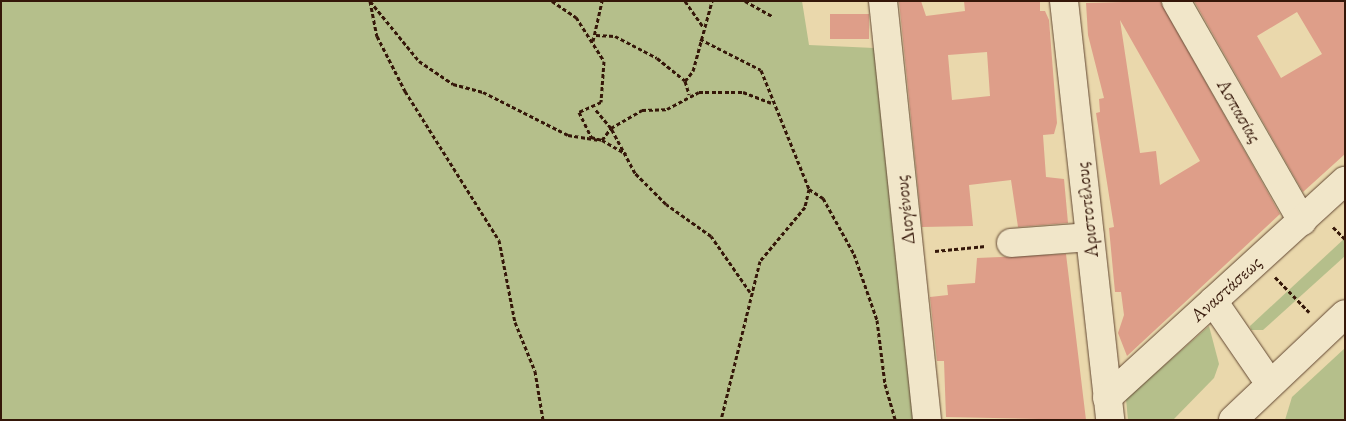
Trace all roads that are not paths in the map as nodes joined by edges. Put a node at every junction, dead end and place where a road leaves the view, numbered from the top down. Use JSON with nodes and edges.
{"nodes":[{"id":1,"x":883,"y":1,"type":"edge"},
{"id":2,"x":1064,"y":1,"type":"edge"},
{"id":3,"x":1176,"y":1,"type":"edge"},
{"id":4,"x":1345,"y":181,"type":"edge"},
{"id":5,"x":1302,"y":221,"type":"junction"},
{"id":6,"x":1090,"y":237,"type":"junction"},
{"id":7,"x":1011,"y":243,"type":"road end"},
{"id":8,"x":1213,"y":301,"type":"junction"},
{"id":9,"x":1336,"y":322,"type":"edge"},
{"id":10,"x":1270,"y":384,"type":"junction"},
{"id":11,"x":1108,"y":409,"type":"edge"},
{"id":12,"x":927,"y":420,"type":"edge"},
{"id":13,"x":1233,"y":420,"type":"edge"}],
"edges":[{"from":1,"to":12,"type":"street","name":"Διογένους"},
{"from":2,"to":6,"type":"street","name":"Αριστοτέλους"},
{"from":3,"to":5,"type":"street","name":"Ασπασίας"},
{"from":4,"to":5,"type":"street","name":"Αναστάσεως"},
{"from":5,"to":8,"type":"street","name":"Αναστάσεως"},
{"from":6,"to":7,"type":"street"},
{"from":6,"to":11,"type":"street","name":"Αριστοτέλους"},
{"from":8,"to":10,"type":"street"},
{"from":8,"to":11,"type":"street","name":"Αναστάσεως"},
{"from":9,"to":10,"type":"street"},
{"from":10,"to":13,"type":"street"}]}
